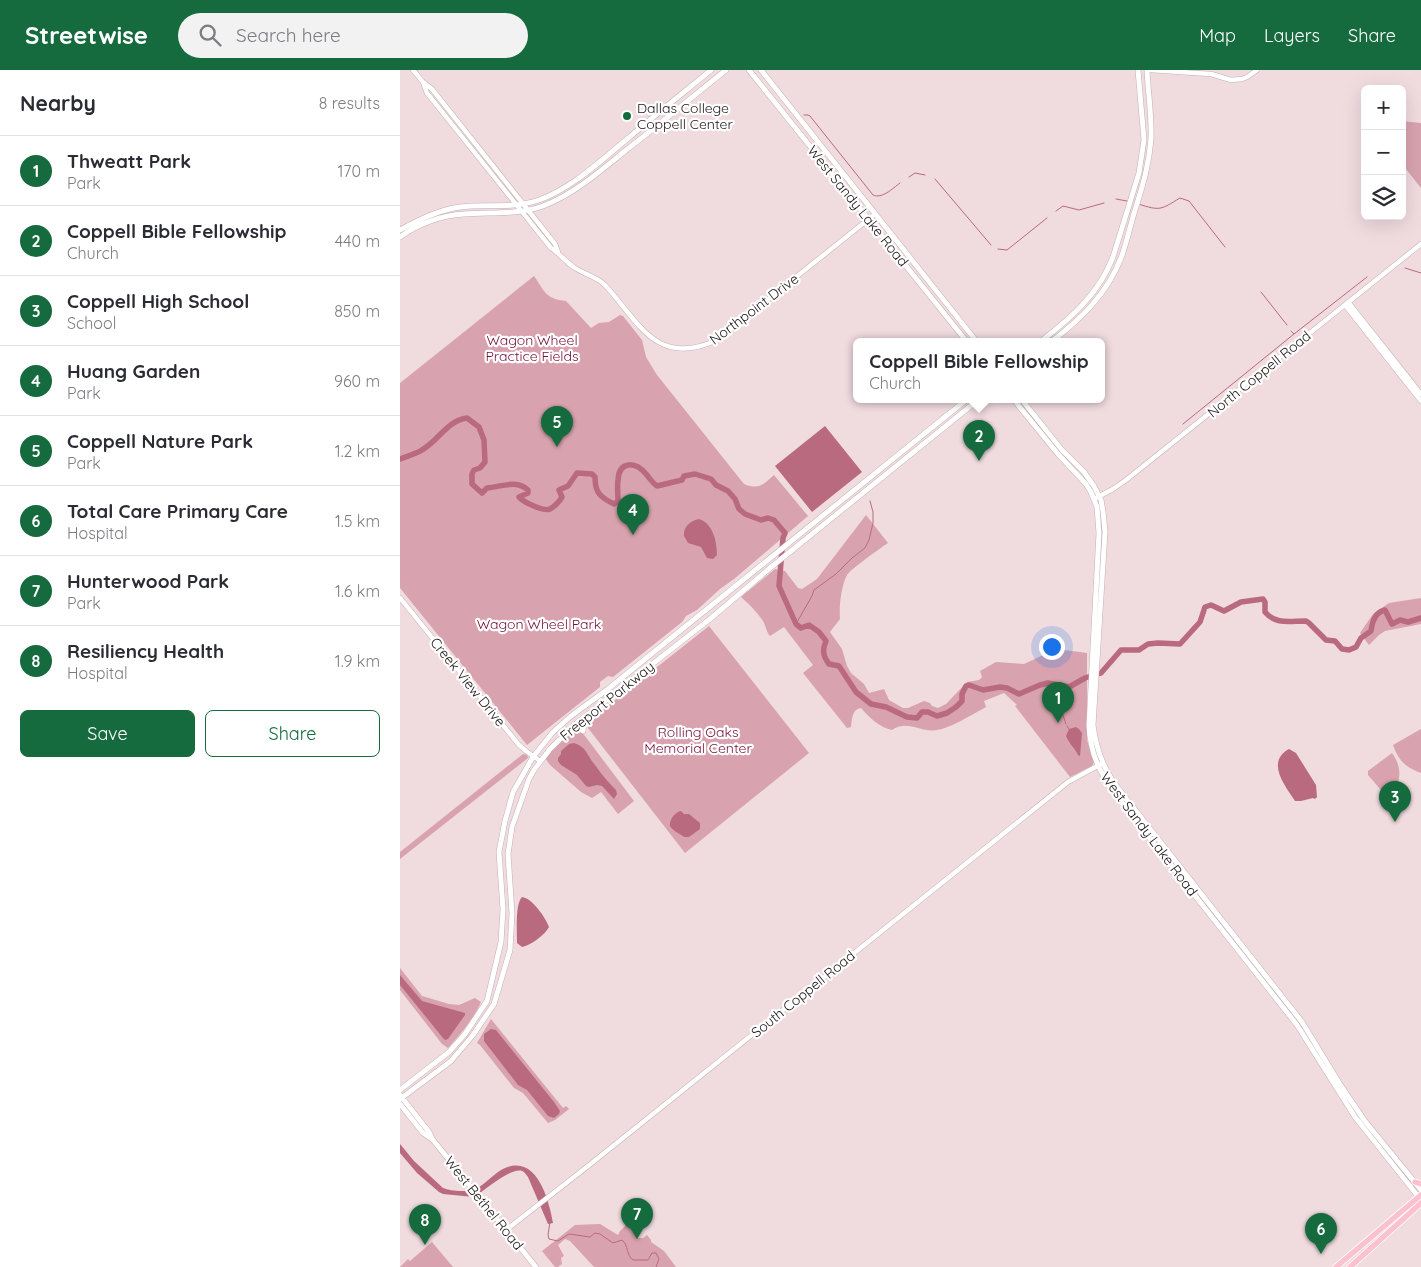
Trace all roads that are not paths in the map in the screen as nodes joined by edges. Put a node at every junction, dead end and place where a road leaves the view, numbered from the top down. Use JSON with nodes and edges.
{"nodes":[{"id":1,"x":413,"y":70,"type":"edge"},
{"id":2,"x":711,"y":70,"type":"edge"},
{"id":3,"x":726,"y":70,"type":"edge"},
{"id":4,"x":749,"y":70,"type":"edge"},
{"id":5,"x":761,"y":70,"type":"edge"},
{"id":6,"x":1138,"y":70,"type":"edge"},
{"id":7,"x":1149,"y":70,"type":"edge"},
{"id":8,"x":1257,"y":70,"type":"edge"},
{"id":9,"x":423,"y":82,"type":"junction"},
{"id":10,"x":795,"y":113,"type":"junction"},
{"id":11,"x":788,"y":119,"type":"junction"},
{"id":12,"x":637,"y":130,"type":"junction"},
{"id":13,"x":467,"y":133,"type":"junction"},
{"id":14,"x":462,"y":137,"type":"junction"},
{"id":15,"x":642,"y":137,"type":"junction"},
{"id":16,"x":586,"y":173,"type":"junction"},
{"id":17,"x":590,"y":179,"type":"junction"},
{"id":18,"x":523,"y":204,"type":"junction"},
{"id":19,"x":516,"y":205,"type":"junction"},
{"id":20,"x":525,"y":211,"type":"junction"},
{"id":21,"x":875,"y":214,"type":"junction"},
{"id":22,"x":424,"y":217,"type":"junction"},
{"id":23,"x":868,"y":219,"type":"junction"},
{"id":24,"x":426,"y":224,"type":"junction"},
{"id":25,"x":400,"y":230,"type":"edge"},
{"id":26,"x":400,"y":237,"type":"edge"},
{"id":27,"x":1421,"y":244,"type":"edge"},
{"id":28,"x":1346,"y":304,"type":"junction"},
{"id":29,"x":948,"y":305,"type":"junction"},
{"id":30,"x":942,"y":312,"type":"junction"},
{"id":31,"x":1053,"y":332,"type":"junction"},
{"id":32,"x":1058,"y":337,"type":"joint"},
{"id":33,"x":964,"y":338,"type":"edge"},
{"id":34,"x":974,"y":338,"type":"edge"},
{"id":35,"x":1045,"y":338,"type":"edge"},
{"id":36,"x":1421,"y":394,"type":"edge"},
{"id":37,"x":1421,"y":401,"type":"edge"},
{"id":38,"x":962,"y":403,"type":"edge"},
{"id":39,"x":974,"y":403,"type":"edge"},
{"id":40,"x":1016,"y":403,"type":"edge"},
{"id":41,"x":1024,"y":403,"type":"edge"},
{"id":42,"x":953,"y":410,"type":"junction"},
{"id":43,"x":958,"y":416,"type":"junction"},
{"id":44,"x":917,"y":439,"type":"junction"},
{"id":45,"x":922,"y":445,"type":"junction"},
{"id":46,"x":880,"y":469,"type":"junction"},
{"id":47,"x":884,"y":475,"type":"junction"},
{"id":48,"x":1097,"y":498,"type":"junction"},
{"id":49,"x":730,"y":590,"type":"junction"},
{"id":50,"x":736,"y":597,"type":"junction"},
{"id":51,"x":400,"y":598,"type":"edge"},
{"id":52,"x":703,"y":612,"type":"junction"},
{"id":53,"x":710,"y":619,"type":"junction"},
{"id":54,"x":610,"y":687,"type":"junction"},
{"id":55,"x":616,"y":694,"type":"junction"},
{"id":56,"x":586,"y":717,"type":"junction"},
{"id":57,"x":582,"y":731,"type":"dead end"},
{"id":58,"x":533,"y":757,"type":"junction"},
{"id":59,"x":540,"y":761,"type":"junction"},
{"id":60,"x":1100,"y":765,"type":"junction"},
{"id":61,"x":1330,"y":1073,"type":"junction"},
{"id":62,"x":400,"y":1090,"type":"edge"},
{"id":63,"x":401,"y":1097,"type":"edge"},
{"id":64,"x":400,"y":1104,"type":"edge"},
{"id":65,"x":433,"y":1140,"type":"junction"},
{"id":66,"x":1418,"y":1183,"type":"edge"},
{"id":67,"x":1421,"y":1190,"type":"edge"},
{"id":68,"x":1420,"y":1199,"type":"edge"},
{"id":69,"x":506,"y":1230,"type":"junction"},
{"id":70,"x":1372,"y":1236,"type":"junction"},
{"id":71,"x":1377,"y":1243,"type":"junction"},
{"id":72,"x":536,"y":1267,"type":"edge"},
{"id":73,"x":1336,"y":1267,"type":"edge"},
{"id":74,"x":1350,"y":1267,"type":"edge"}],
"edges":[{"from":1,"to":9,"type":"street","name":"Northpoint Drive"},
{"from":2,"to":12,"type":"main road"},
{"from":3,"to":15,"type":"main road"},
{"from":4,"to":11,"type":"main road","name":"West Sandy Lake Road"},
{"from":5,"to":10,"type":"main road","name":"West Sandy Lake Road"},
{"from":6,"to":31,"type":"main road"},
{"from":7,"to":8,"type":"street"},
{"from":7,"to":32,"type":"main road"},
{"from":9,"to":13,"type":"street","name":"Northpoint Drive"},
{"from":9,"to":14,"type":"street","name":"Northpoint Drive"},
{"from":10,"to":11,"type":"main road"},
{"from":10,"to":21,"type":"main road","name":"West Sandy Lake Road"},
{"from":11,"to":23,"type":"main road","name":"West Sandy Lake Road"},
{"from":12,"to":15,"type":"main road"},
{"from":12,"to":16,"type":"main road"},
{"from":13,"to":14,"type":"street"},
{"from":13,"to":18,"type":"street","name":"Northpoint Drive"},
{"from":14,"to":19,"type":"street","name":"Northpoint Drive"},
{"from":15,"to":17,"type":"main road"},
{"from":16,"to":17,"type":"main road"},
{"from":16,"to":18,"type":"main road"},
{"from":17,"to":20,"type":"main road"},
{"from":18,"to":19,"type":"main road"},
{"from":18,"to":20,"type":"street","name":"Northpoint Drive"},
{"from":19,"to":20,"type":"street","name":"Northpoint Drive"},
{"from":19,"to":22,"type":"main road"},
{"from":20,"to":23,"type":"street","name":"Northpoint Drive"},
{"from":20,"to":24,"type":"main road"},
{"from":21,"to":23,"type":"street","name":"Northpoint Drive"},
{"from":21,"to":29,"type":"main road","name":"West Sandy Lake Road"},
{"from":22,"to":24,"type":"main road"},
{"from":22,"to":25,"type":"main road"},
{"from":23,"to":30,"type":"main road","name":"West Sandy Lake Road"},
{"from":24,"to":26,"type":"main road"},
{"from":27,"to":28,"type":"street","name":"North Coppell Road"},
{"from":28,"to":36,"type":"street"},
{"from":28,"to":37,"type":"street"},
{"from":28,"to":48,"type":"street","name":"North Coppell Road"},
{"from":29,"to":30,"type":"main road"},
{"from":29,"to":34,"type":"main road","name":"West Sandy Lake Road"},
{"from":30,"to":33,"type":"main road","name":"West Sandy Lake Road"},
{"from":31,"to":32,"type":"main road"},
{"from":31,"to":35,"type":"main road"},
{"from":38,"to":42,"type":"main road","name":"Freeport Parkway"},
{"from":39,"to":43,"type":"main road","name":"Freeport Parkway"},
{"from":40,"to":48,"type":"main road","name":"West Sandy Lake Road"},
{"from":41,"to":48,"type":"main road","name":"West Sandy Lake Road"},
{"from":42,"to":43,"type":"main road"},
{"from":42,"to":44,"type":"main road","name":"Freeport Parkway"},
{"from":43,"to":45,"type":"main road","name":"Freeport Parkway"},
{"from":44,"to":45,"type":"main road"},
{"from":44,"to":46,"type":"main road","name":"Freeport Parkway"},
{"from":45,"to":47,"type":"main road","name":"Freeport Parkway"},
{"from":46,"to":47,"type":"main road"},
{"from":46,"to":49,"type":"main road","name":"Freeport Parkway"},
{"from":47,"to":50,"type":"main road","name":"Freeport Parkway"},
{"from":48,"to":60,"type":"main road","name":"West Sandy Lake Road"},
{"from":49,"to":50,"type":"main road"},
{"from":49,"to":52,"type":"main road","name":"Freeport Parkway"},
{"from":50,"to":53,"type":"main road","name":"Freeport Parkway"},
{"from":51,"to":58,"type":"street","name":"Creek View Drive"},
{"from":52,"to":53,"type":"main road"},
{"from":52,"to":54,"type":"main road","name":"Freeport Parkway"},
{"from":53,"to":55,"type":"main road","name":"Freeport Parkway"},
{"from":54,"to":55,"type":"main road"},
{"from":54,"to":58,"type":"main road","name":"Freeport Parkway"},
{"from":55,"to":56,"type":"main road","name":"Freeport Parkway"},
{"from":56,"to":57,"type":"main road"},
{"from":56,"to":59,"type":"main road","name":"Freeport Parkway"},
{"from":58,"to":59,"type":"street","name":"Creek View Drive"},
{"from":58,"to":62,"type":"main road","name":"Freeport Parkway"},
{"from":59,"to":63,"type":"main road","name":"Freeport Parkway"},
{"from":60,"to":61,"type":"main road","name":"West Sandy Lake Road"},
{"from":60,"to":69,"type":"street","name":"South Coppell Road"},
{"from":61,"to":66,"type":"main road","name":"West Sandy Lake Road"},
{"from":61,"to":68,"type":"main road","name":"West Sandy Lake Road"},
{"from":63,"to":65,"type":"main road","name":"West Bethel Road"},
{"from":64,"to":65,"type":"main road","name":"West Bethel Road"},
{"from":65,"to":69,"type":"main road","name":"West Bethel Road"},
{"from":66,"to":67,"type":"main road","name":"West Sandy Lake Road"},
{"from":68,"to":70,"type":"main road"},
{"from":68,"to":71,"type":"main road"},
{"from":69,"to":72,"type":"main road","name":"West Bethel Road"},
{"from":70,"to":71,"type":"main road"},
{"from":70,"to":73,"type":"main road"},
{"from":71,"to":74,"type":"main road"}]}
